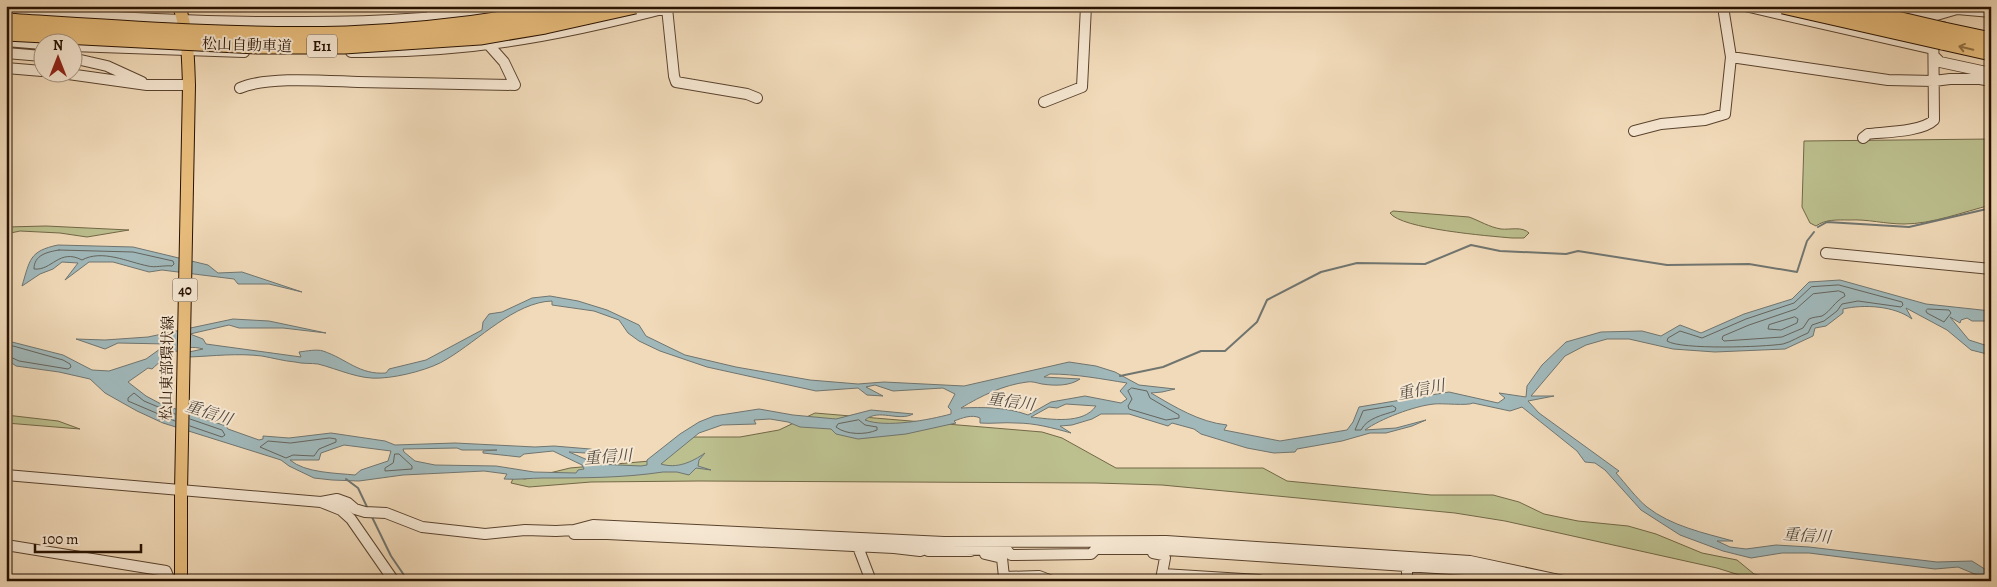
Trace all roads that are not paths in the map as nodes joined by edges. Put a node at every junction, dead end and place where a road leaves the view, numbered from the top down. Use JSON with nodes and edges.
{"nodes":[{"id":1,"x":105,"y":6,"type":"edge"},
{"id":2,"x":179,"y":6,"type":"edge"},
{"id":3,"x":432,"y":6,"type":"edge"},
{"id":4,"x":520,"y":6,"type":"edge"},
{"id":5,"x":574,"y":6,"type":"edge"},
{"id":6,"x":635,"y":6,"type":"edge"},
{"id":7,"x":1086,"y":6,"type":"edge"},
{"id":8,"x":1724,"y":6,"type":"edge"},
{"id":9,"x":1744,"y":6,"type":"edge"},
{"id":10,"x":1783,"y":6,"type":"edge"},
{"id":11,"x":1841,"y":6,"type":"edge"},
{"id":12,"x":1888,"y":6,"type":"edge"},
{"id":13,"x":670,"y":7,"type":"edge"},
{"id":14,"x":6,"y":10,"type":"edge"},
{"id":15,"x":1933,"y":11,"type":"edge"},
{"id":16,"x":1991,"y":12,"type":"edge"},
{"id":17,"x":106,"y":17,"type":"junction"},
{"id":18,"x":433,"y":18,"type":"junction"},
{"id":19,"x":6,"y":21,"type":"edge"},
{"id":20,"x":184,"y":21,"type":"junction"},
{"id":21,"x":6,"y":33,"type":"edge"},
{"id":22,"x":1991,"y":40,"type":"edge"},
{"id":23,"x":6,"y":41,"type":"edge"},
{"id":24,"x":32,"y":43,"type":"edge"},
{"id":25,"x":488,"y":44,"type":"junction"},
{"id":26,"x":1938,"y":45,"type":"junction"},
{"id":27,"x":82,"y":46,"type":"edge"},
{"id":28,"x":188,"y":51,"type":"junction"},
{"id":29,"x":6,"y":53,"type":"edge"},
{"id":30,"x":1991,"y":54,"type":"edge"},
{"id":31,"x":32,"y":55,"type":"edge"},
{"id":32,"x":1731,"y":57,"type":"junction"},
{"id":33,"x":82,"y":60,"type":"edge"},
{"id":34,"x":6,"y":68,"type":"edge"},
{"id":35,"x":32,"y":71,"type":"edge"},
{"id":36,"x":1991,"y":73,"type":"edge"},
{"id":37,"x":82,"y":76,"type":"edge"},
{"id":38,"x":1934,"y":81,"type":"junction"},
{"id":39,"x":1991,"y":81,"type":"edge"},
{"id":40,"x":147,"y":85,"type":"junction"},
{"id":41,"x":189,"y":88,"type":"junction"},
{"id":42,"x":240,"y":88,"type":"dead end"},
{"id":43,"x":757,"y":98,"type":"dead end"},
{"id":44,"x":1044,"y":102,"type":"dead end"},
{"id":45,"x":1634,"y":131,"type":"dead end"},
{"id":46,"x":1863,"y":138,"type":"dead end"},
{"id":47,"x":1826,"y":253,"type":"dead end"},
{"id":48,"x":1991,"y":269,"type":"edge"},
{"id":49,"x":6,"y":475,"type":"edge"},
{"id":50,"x":181,"y":490,"type":"junction"},
{"id":51,"x":321,"y":502,"type":"junction"},
{"id":52,"x":556,"y":532,"type":"junction"},
{"id":53,"x":1096,"y":540,"type":"junction"},
{"id":54,"x":944,"y":542,"type":"junction"},
{"id":55,"x":6,"y":544,"type":"edge"},
{"id":56,"x":858,"y":547,"type":"junction"},
{"id":57,"x":1123,"y":549,"type":"junction"},
{"id":58,"x":965,"y":550,"type":"junction"},
{"id":59,"x":920,"y":551,"type":"junction"},
{"id":60,"x":1407,"y":566,"type":"junction"},
{"id":61,"x":1162,"y":577,"type":"edge"},
{"id":62,"x":1179,"y":578,"type":"edge"},
{"id":63,"x":1212,"y":579,"type":"edge"},
{"id":64,"x":1244,"y":580,"type":"edge"},
{"id":65,"x":1259,"y":580,"type":"edge"},
{"id":66,"x":170,"y":581,"type":"edge"},
{"id":67,"x":182,"y":581,"type":"edge"},
{"id":68,"x":394,"y":581,"type":"edge"},
{"id":69,"x":871,"y":581,"type":"edge"},
{"id":70,"x":1052,"y":581,"type":"edge"},
{"id":71,"x":1407,"y":581,"type":"edge"},
{"id":72,"x":1520,"y":581,"type":"edge"},
{"id":73,"x":1564,"y":581,"type":"edge"}],
"edges":[{"from":1,"to":17,"type":"street"},
{"from":2,"to":20,"type":"main road","name":"松山東部環状線","number":"40"},
{"from":3,"to":18,"type":"street"},
{"from":4,"to":18,"type":"street"},
{"from":5,"to":19,"type":"highway","name":"松山自動車道","number":"E11","bridge":true},
{"from":6,"to":21,"type":"highway","name":"松山自動車道","number":"E11","bridge":true},
{"from":7,"to":44,"type":"street"},
{"from":8,"to":32,"type":"street"},
{"from":9,"to":26,"type":"street"},
{"from":10,"to":26,"type":"highway","bridge":true},
{"from":11,"to":26,"type":"highway","bridge":true},
{"from":12,"to":15,"type":"street"},
{"from":13,"to":25,"type":"street"},
{"from":13,"to":43,"type":"street"},
{"from":14,"to":17,"type":"street"},
{"from":15,"to":16,"type":"street"},
{"from":15,"to":26,"type":"street"},
{"from":17,"to":20,"type":"street"},
{"from":18,"to":20,"type":"street"},
{"from":20,"to":28,"type":"main road","name":"松山東部環状線","number":"40"},
{"from":22,"to":26,"type":"highway"},
{"from":23,"to":24,"type":"street"},
{"from":25,"to":28,"type":"street"},
{"from":25,"to":42,"type":"street"},
{"from":30,"to":26,"type":"highway","one_way":true},
{"from":26,"to":36,"type":"street"},
{"from":26,"to":38,"type":"street"},
{"from":27,"to":28,"type":"street"},
{"from":28,"to":41,"type":"main road","name":"松山東部環状線","number":"40"},
{"from":29,"to":31,"type":"street"},
{"from":32,"to":38,"type":"street"},
{"from":32,"to":45,"type":"street"},
{"from":33,"to":40,"type":"street"},
{"from":34,"to":35,"type":"street"},
{"from":37,"to":40,"type":"street"},
{"from":38,"to":39,"type":"street"},
{"from":38,"to":46,"type":"street"},
{"from":40,"to":41,"type":"street"},
{"from":41,"to":50,"type":"main road","name":"松山東部環状線","number":"40"},
{"from":47,"to":48,"type":"street"},
{"from":49,"to":50,"type":"street"},
{"from":50,"to":51,"type":"street"},
{"from":50,"to":67,"type":"main road","name":"松山東部環状線","number":"40"},
{"from":51,"to":52,"type":"street"},
{"from":51,"to":68,"type":"street"},
{"from":52,"to":54,"type":"street"},
{"from":52,"to":56,"type":"street"},
{"from":53,"to":54,"type":"street"},
{"from":53,"to":57,"type":"street"},
{"from":53,"to":73,"type":"street"},
{"from":54,"to":59,"type":"street"},
{"from":55,"to":66,"type":"street"},
{"from":56,"to":59,"type":"street"},
{"from":56,"to":69,"type":"street"},
{"from":57,"to":58,"type":"street"},
{"from":57,"to":60,"type":"street"},
{"from":57,"to":61,"type":"street"},
{"from":58,"to":59,"type":"street"},
{"from":58,"to":70,"type":"street"},
{"from":60,"to":71,"type":"street"},
{"from":60,"to":72,"type":"street"},
{"from":61,"to":62,"type":"street"},
{"from":62,"to":63,"type":"street"},
{"from":63,"to":64,"type":"street"},
{"from":64,"to":65,"type":"street"}]}
